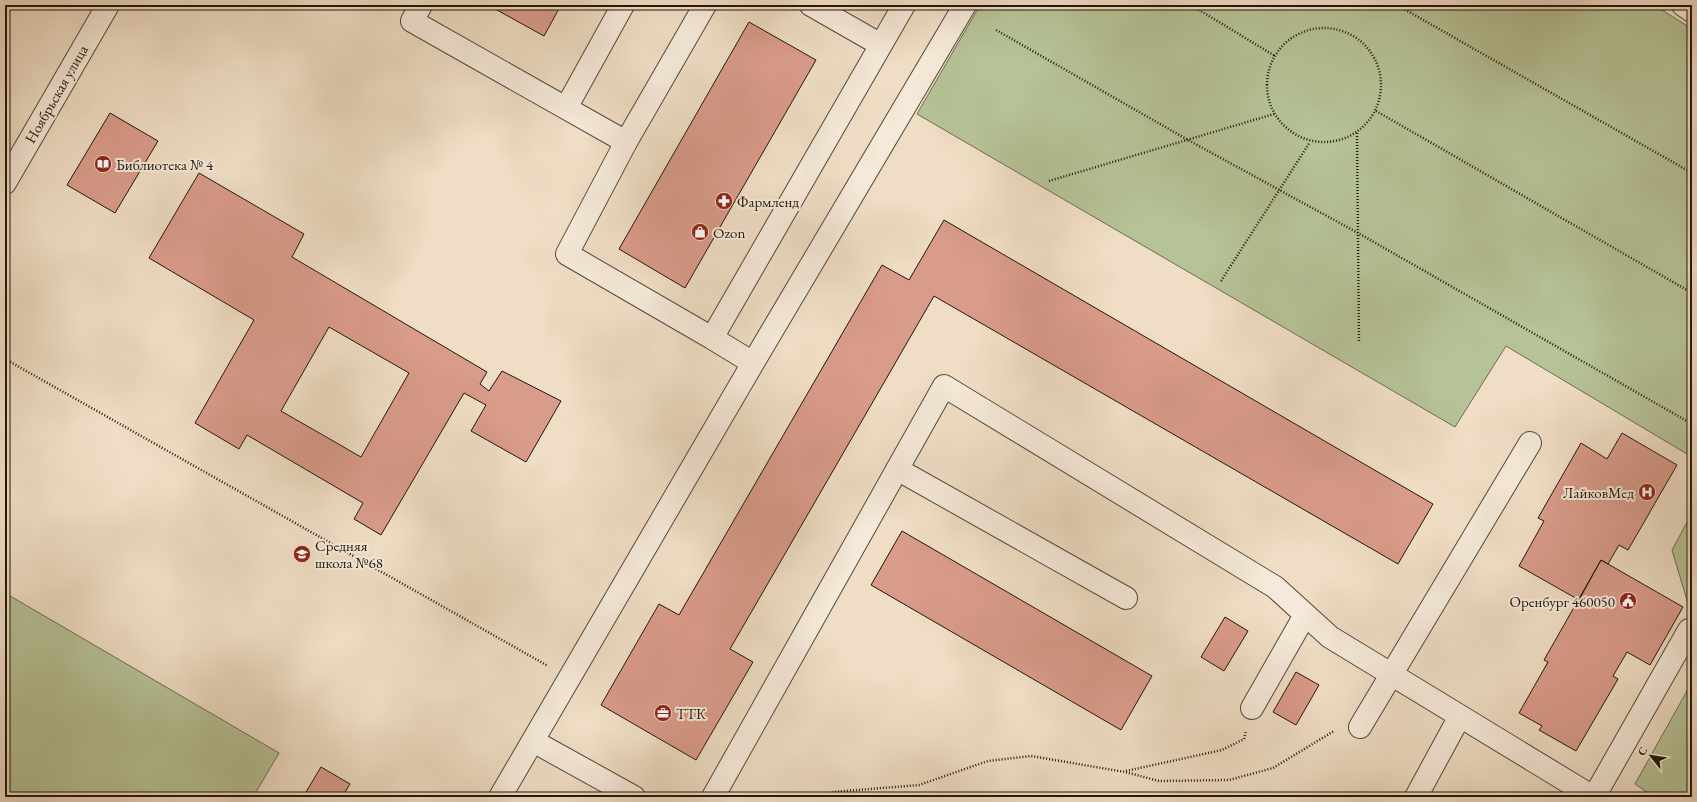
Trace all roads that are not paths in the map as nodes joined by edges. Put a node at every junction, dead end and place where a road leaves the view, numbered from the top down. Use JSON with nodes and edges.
{"nodes":[{"id":1,"x":421,"y":5,"type":"edge"},
{"id":2,"x":623,"y":5,"type":"edge"},
{"id":3,"x":706,"y":5,"type":"edge"},
{"id":4,"x":811,"y":5,"type":"edge"},
{"id":5,"x":904,"y":5,"type":"edge"},
{"id":6,"x":965,"y":5,"type":"edge"},
{"id":7,"x":1683,"y":5,"type":"edge"},
{"id":8,"x":101,"y":8,"type":"edge"},
{"id":9,"x":1692,"y":11,"type":"edge"},
{"id":10,"x":881,"y":45,"type":"junction"},
{"id":11,"x":566,"y":108,"type":"junction"},
{"id":12,"x":626,"y":142,"type":"junction"},
{"id":13,"x":5,"y":183,"type":"edge"},
{"id":14,"x":712,"y":338,"type":"junction"},
{"id":15,"x":753,"y":363,"type":"junction"},
{"id":16,"x":1530,"y":443,"type":"dead end"},
{"id":17,"x":898,"y":469,"type":"junction"},
{"id":18,"x":1126,"y":598,"type":"dead end"},
{"id":19,"x":1305,"y":615,"type":"junction"},
{"id":20,"x":1689,"y":630,"type":"dead end"},
{"id":21,"x":1392,"y":674,"type":"junction"},
{"id":22,"x":1252,"y":708,"type":"road end"},
{"id":23,"x":1460,"y":716,"type":"junction"},
{"id":24,"x":1360,"y":727,"type":"road end"},
{"id":25,"x":533,"y":741,"type":"junction"},
{"id":26,"x":500,"y":797,"type":"edge"},
{"id":27,"x":634,"y":797,"type":"edge"},
{"id":28,"x":713,"y":797,"type":"edge"},
{"id":29,"x":1416,"y":797,"type":"edge"},
{"id":30,"x":1594,"y":797,"type":"edge"}],
"edges":[{"from":1,"to":11,"type":"street"},
{"from":2,"to":11,"type":"street"},
{"from":3,"to":12,"type":"street"},
{"from":4,"to":10,"type":"street"},
{"from":5,"to":10,"type":"street"},
{"from":6,"to":15,"type":"street"},
{"from":7,"to":9,"type":"street"},
{"from":8,"to":13,"type":"street","name":"Ноябрьская улица"},
{"from":10,"to":14,"type":"street"},
{"from":11,"to":12,"type":"street"},
{"from":12,"to":14,"type":"street"},
{"from":14,"to":15,"type":"street"},
{"from":15,"to":25,"type":"street"},
{"from":16,"to":21,"type":"street"},
{"from":17,"to":18,"type":"street"},
{"from":17,"to":19,"type":"street"},
{"from":17,"to":28,"type":"street"},
{"from":19,"to":21,"type":"street"},
{"from":19,"to":22,"type":"street"},
{"from":20,"to":30,"type":"street"},
{"from":21,"to":23,"type":"street"},
{"from":21,"to":24,"type":"street"},
{"from":23,"to":29,"type":"street"},
{"from":23,"to":30,"type":"street"},
{"from":25,"to":26,"type":"street"},
{"from":25,"to":27,"type":"street"}]}
